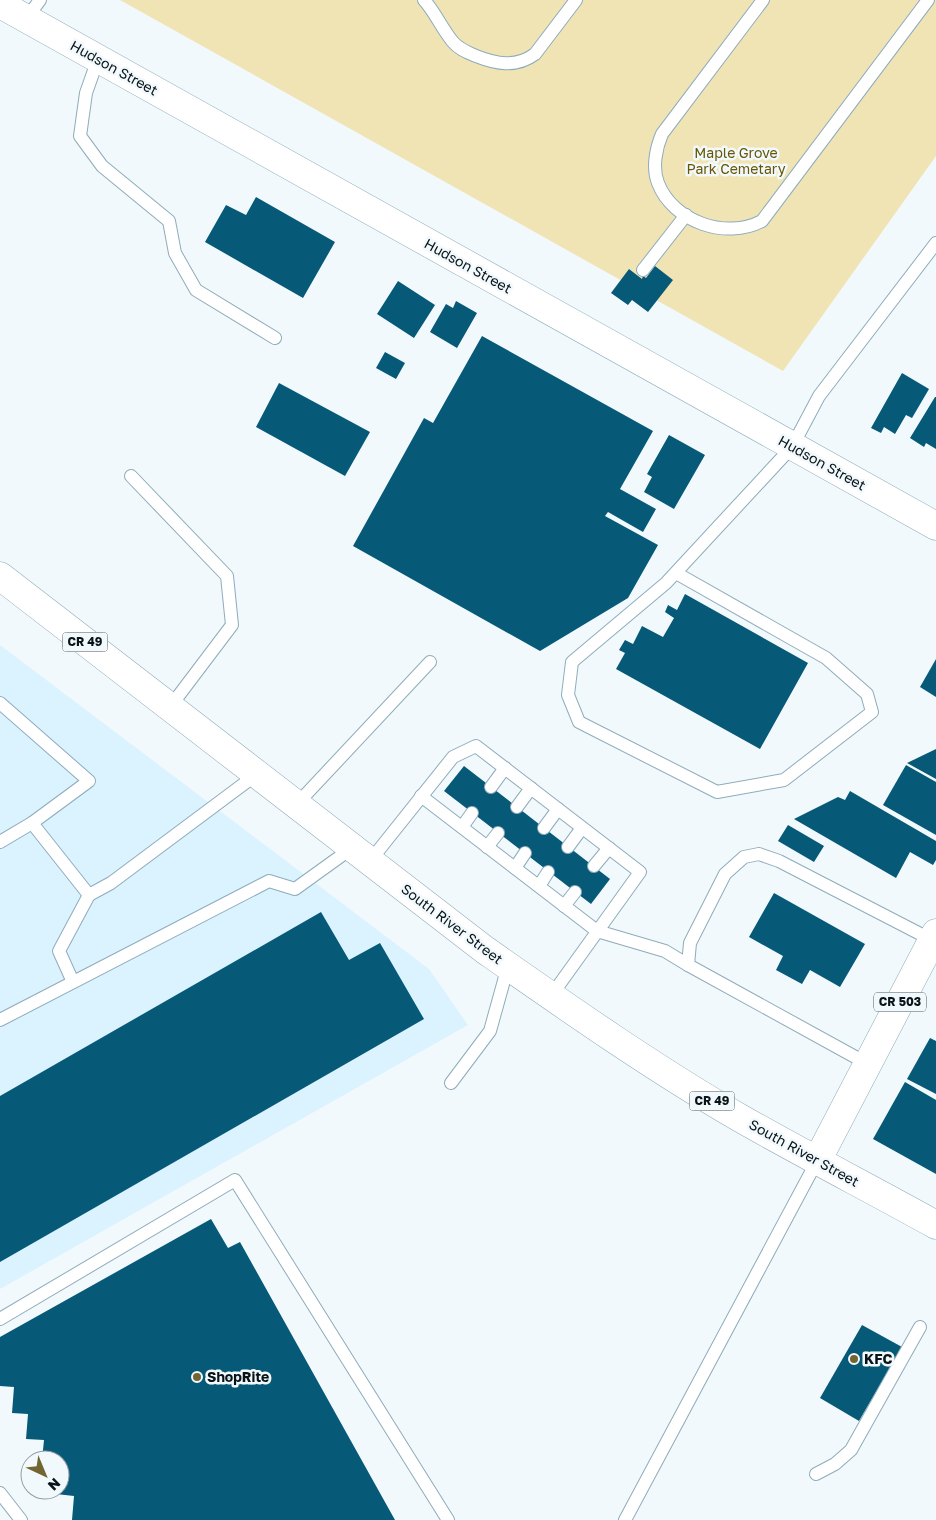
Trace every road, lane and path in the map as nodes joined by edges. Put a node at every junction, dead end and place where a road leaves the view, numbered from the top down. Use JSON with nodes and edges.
{"nodes":[{"id":1,"x":424,"y":0,"type":"edge"},
{"id":2,"x":576,"y":0,"type":"edge"},
{"id":3,"x":763,"y":0,"type":"edge"},
{"id":4,"x":928,"y":0,"type":"edge"},
{"id":5,"x":0,"y":4,"type":"edge"},
{"id":6,"x":33,"y":9,"type":"edge"},
{"id":7,"x":98,"y":59,"type":"junction"},
{"id":8,"x":686,"y":215,"type":"junction"},
{"id":9,"x":936,"y":243,"type":"edge"},
{"id":10,"x":643,"y":270,"type":"dead end"},
{"id":11,"x":276,"y":338,"type":"dead end"},
{"id":12,"x":792,"y":447,"type":"junction"},
{"id":13,"x":131,"y":476,"type":"dead end"},
{"id":14,"x":936,"y":526,"type":"edge"},
{"id":15,"x":676,"y":572,"type":"junction"},
{"id":16,"x":0,"y":576,"type":"edge"},
{"id":17,"x":430,"y":662,"type":"dead end"},
{"id":18,"x":0,"y":703,"type":"edge"},
{"id":19,"x":170,"y":707,"type":"junction"},
{"id":20,"x":505,"y":768,"type":"junction"},
{"id":21,"x":257,"y":774,"type":"junction"},
{"id":22,"x":491,"y":787,"type":"dead end"},
{"id":23,"x":531,"y":788,"type":"junction"},
{"id":24,"x":421,"y":796,"type":"junction"},
{"id":25,"x":296,"y":805,"type":"junction"},
{"id":26,"x":517,"y":807,"type":"dead end"},
{"id":27,"x":558,"y":809,"type":"junction"},
{"id":28,"x":472,"y":813,"type":"dead end"},
{"id":29,"x":32,"y":822,"type":"junction"},
{"id":30,"x":462,"y":828,"type":"junction"},
{"id":31,"x":544,"y":828,"type":"dead end"},
{"id":32,"x":582,"y":828,"type":"junction"},
{"id":33,"x":498,"y":832,"type":"dead end"},
{"id":34,"x":0,"y":842,"type":"edge"},
{"id":35,"x":568,"y":846,"type":"dead end"},
{"id":36,"x":487,"y":847,"type":"junction"},
{"id":37,"x":609,"y":848,"type":"junction"},
{"id":38,"x":525,"y":853,"type":"dead end"},
{"id":39,"x":361,"y":854,"type":"junction"},
{"id":40,"x":594,"y":866,"type":"dead end"},
{"id":41,"x":515,"y":868,"type":"junction"},
{"id":42,"x":548,"y":872,"type":"dead end"},
{"id":43,"x":539,"y":886,"type":"junction"},
{"id":44,"x":575,"y":892,"type":"dead end"},
{"id":45,"x":89,"y":896,"type":"junction"},
{"id":46,"x":564,"y":906,"type":"junction"},
{"id":47,"x":597,"y":931,"type":"junction"},
{"id":48,"x":934,"y":937,"type":"edge"},
{"id":49,"x":688,"y":965,"type":"junction"},
{"id":50,"x":508,"y":966,"type":"junction"},
{"id":51,"x":73,"y":982,"type":"junction"},
{"id":52,"x":551,"y":996,"type":"junction"},
{"id":53,"x":0,"y":1020,"type":"edge"},
{"id":54,"x":868,"y":1064,"type":"junction"},
{"id":55,"x":451,"y":1083,"type":"dead end"},
{"id":56,"x":817,"y":1160,"type":"junction"},
{"id":57,"x":936,"y":1225,"type":"edge"},
{"id":58,"x":0,"y":1319,"type":"edge"},
{"id":59,"x":920,"y":1327,"type":"dead end"},
{"id":60,"x":816,"y":1474,"type":"dead end"},
{"id":61,"x":0,"y":1492,"type":"edge"},
{"id":62,"x":21,"y":1520,"type":"edge"},
{"id":63,"x":448,"y":1520,"type":"edge"},
{"id":64,"x":625,"y":1520,"type":"edge"}],
"edges":[{"from":1,"to":2,"type":"lane"},
{"from":3,"to":8,"type":"lane"},
{"from":4,"to":8,"type":"lane"},
{"from":5,"to":6,"type":"main road","name":"Hudson Street"},
{"from":6,"to":7,"type":"main road","name":"Hudson Street"},
{"from":7,"to":11,"type":"lane"},
{"from":7,"to":12,"type":"main road","name":"Hudson Street"},
{"from":8,"to":10,"type":"lane"},
{"from":9,"to":12,"type":"lane"},
{"from":12,"to":14,"type":"main road","name":"Hudson Street"},
{"from":12,"to":15,"type":"lane"},
{"from":13,"to":19,"type":"lane"},
{"from":15,"to":15,"type":"lane"},
{"from":16,"to":19,"type":"main road","name":"South River Street","number":"CR 49"},
{"from":17,"to":25,"type":"lane"},
{"from":18,"to":29,"type":"lane"},
{"from":19,"to":21,"type":"main road","name":"South River Street","number":"CR 49"},
{"from":20,"to":22,"type":"lane"},
{"from":20,"to":23,"type":"lane"},
{"from":20,"to":24,"type":"lane"},
{"from":21,"to":25,"type":"main road","name":"South River Street","number":"CR 49"},
{"from":21,"to":45,"type":"lane"},
{"from":23,"to":26,"type":"lane"},
{"from":23,"to":27,"type":"lane"},
{"from":24,"to":30,"type":"lane"},
{"from":24,"to":39,"type":"lane"},
{"from":25,"to":39,"type":"main road","name":"South River Street","number":"CR 49"},
{"from":27,"to":31,"type":"lane"},
{"from":27,"to":32,"type":"lane"},
{"from":28,"to":30,"type":"lane"},
{"from":29,"to":34,"type":"lane"},
{"from":29,"to":45,"type":"lane"},
{"from":30,"to":36,"type":"lane"},
{"from":32,"to":35,"type":"lane"},
{"from":32,"to":37,"type":"lane"},
{"from":33,"to":36,"type":"lane"},
{"from":36,"to":41,"type":"lane"},
{"from":37,"to":40,"type":"lane"},
{"from":37,"to":47,"type":"lane"},
{"from":38,"to":41,"type":"lane"},
{"from":39,"to":50,"type":"main road","name":"South River Street","number":"CR 49"},
{"from":39,"to":51,"type":"lane"},
{"from":41,"to":43,"type":"lane"},
{"from":42,"to":43,"type":"lane"},
{"from":43,"to":46,"type":"lane"},
{"from":44,"to":46,"type":"lane"},
{"from":45,"to":51,"type":"lane"},
{"from":46,"to":47,"type":"lane"},
{"from":47,"to":49,"type":"lane"},
{"from":47,"to":52,"type":"lane"},
{"from":48,"to":49,"type":"lane"},
{"from":48,"to":54,"type":"main road","number":"CR 503"},
{"from":49,"to":54,"type":"lane"},
{"from":50,"to":52,"type":"main road","name":"South River Street","number":"CR 49"},
{"from":50,"to":55,"type":"lane"},
{"from":51,"to":53,"type":"lane"},
{"from":52,"to":56,"type":"main road","name":"South River Street","number":"CR 49"},
{"from":54,"to":56,"type":"main road","number":"CR 503"},
{"from":56,"to":57,"type":"main road","name":"South River Street"},
{"from":56,"to":64,"type":"lane"},
{"from":58,"to":63,"type":"lane"},
{"from":59,"to":60,"type":"lane"},
{"from":61,"to":62,"type":"lane"}]}
